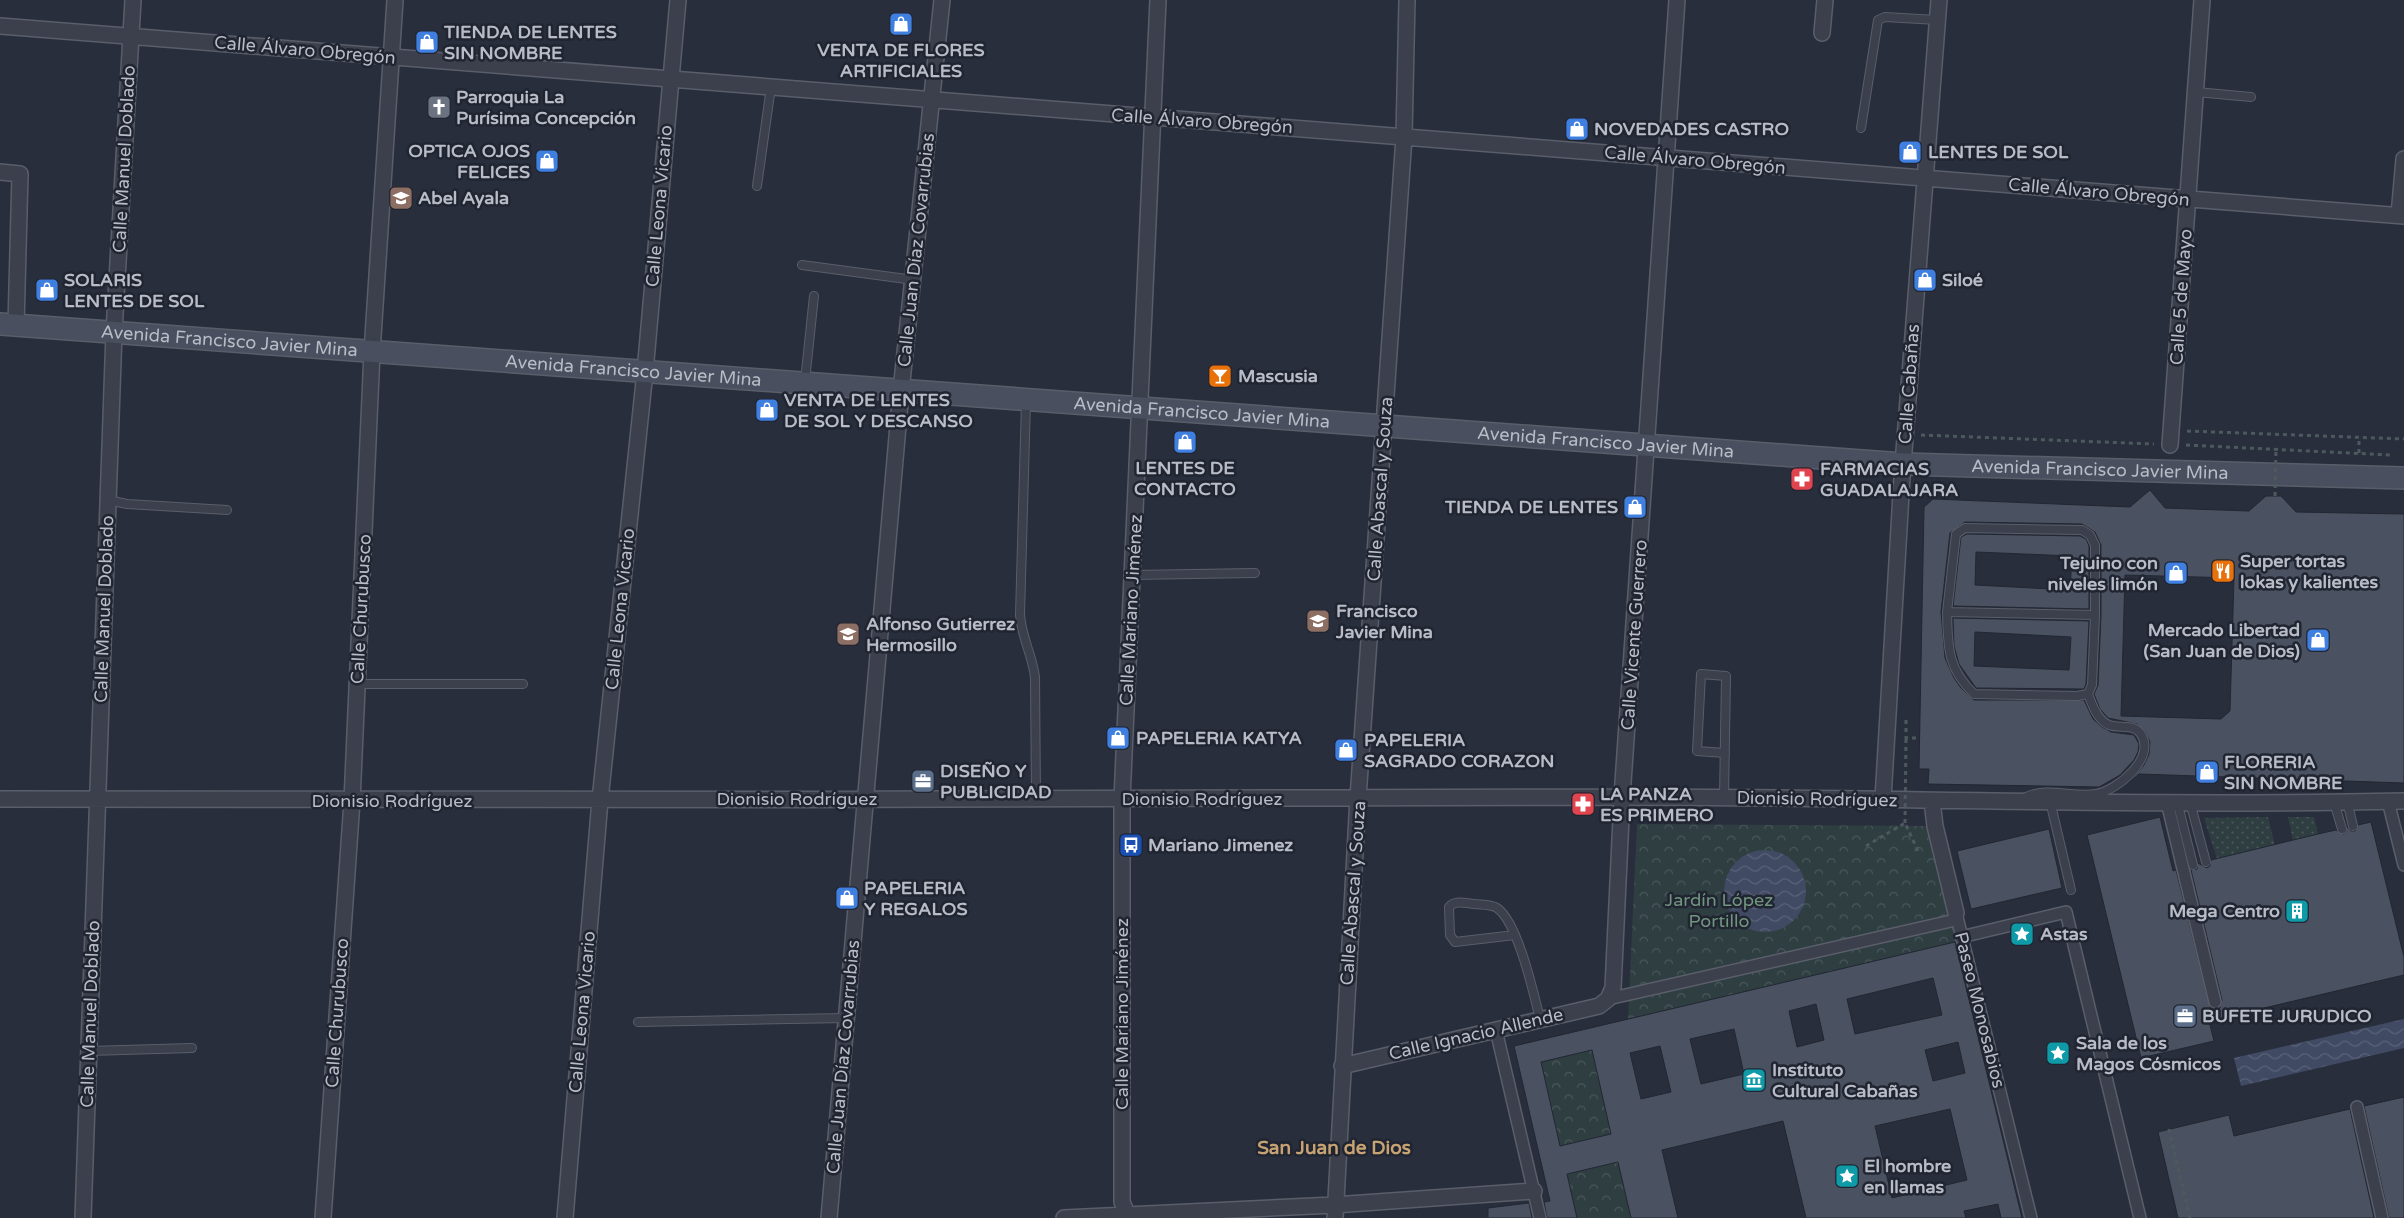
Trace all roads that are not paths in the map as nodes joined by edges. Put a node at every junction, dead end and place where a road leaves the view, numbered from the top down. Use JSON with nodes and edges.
{"nodes":[{"id":1,"x":133,"y":0,"type":"edge"},
{"id":2,"x":395,"y":0,"type":"edge"},
{"id":3,"x":678,"y":0,"type":"edge"},
{"id":4,"x":942,"y":0,"type":"edge"},
{"id":5,"x":1158,"y":0,"type":"edge"},
{"id":6,"x":1407,"y":0,"type":"edge"},
{"id":7,"x":1677,"y":0,"type":"edge"},
{"id":8,"x":1825,"y":0,"type":"edge"},
{"id":9,"x":1938,"y":0,"type":"edge"},
{"id":10,"x":2202,"y":0,"type":"edge"},
{"id":11,"x":1937,"y":20,"type":"junction"},
{"id":12,"x":0,"y":26,"type":"edge"},
{"id":13,"x":1822,"y":33,"type":"dead end"},
{"id":14,"x":131,"y":36,"type":"junction"},
{"id":15,"x":391,"y":57,"type":"junction"},
{"id":16,"x":670,"y":78,"type":"junction"},
{"id":17,"x":771,"y":87,"type":"junction"},
{"id":18,"x":2196,"y":92,"type":"junction"},
{"id":19,"x":2251,"y":97,"type":"dead end"},
{"id":20,"x":932,"y":99,"type":"junction"},
{"id":21,"x":1152,"y":117,"type":"junction"},
{"id":22,"x":1861,"y":128,"type":"dead end"},
{"id":23,"x":1404,"y":137,"type":"junction"},
{"id":24,"x":1666,"y":157,"type":"junction"},
{"id":25,"x":2404,"y":159,"type":"edge"},
{"id":26,"x":0,"y":172,"type":"edge"},
{"id":27,"x":1925,"y":178,"type":"junction"},
{"id":28,"x":757,"y":186,"type":"dead end"},
{"id":29,"x":2189,"y":199,"type":"junction"},
{"id":30,"x":2402,"y":215,"type":"edge"},
{"id":31,"x":802,"y":264,"type":"dead end"},
{"id":32,"x":914,"y":280,"type":"junction"},
{"id":33,"x":814,"y":296,"type":"dead end"},
{"id":34,"x":8,"y":324,"type":"edge"},
{"id":35,"x":114,"y":332,"type":"junction"},
{"id":36,"x":372,"y":352,"type":"junction"},
{"id":37,"x":645,"y":372,"type":"junction"},
{"id":38,"x":804,"y":383,"type":"junction"},
{"id":39,"x":901,"y":391,"type":"junction"},
{"id":40,"x":1026,"y":400,"type":"junction"},
{"id":41,"x":1140,"y":408,"type":"junction"},
{"id":42,"x":1385,"y":426,"type":"junction"},
{"id":43,"x":2171,"y":438,"type":"road end"},
{"id":44,"x":1648,"y":446,"type":"junction"},
{"id":45,"x":1903,"y":464,"type":"junction"},
{"id":46,"x":2404,"y":478,"type":"edge"},
{"id":47,"x":108,"y":500,"type":"junction"},
{"id":48,"x":226,"y":510,"type":"dead end"},
{"id":49,"x":1255,"y":573,"type":"dead end"},
{"id":50,"x":1132,"y":575,"type":"junction"},
{"id":51,"x":1948,"y":612,"type":"junction"},
{"id":52,"x":2095,"y":615,"type":"junction"},
{"id":53,"x":358,"y":684,"type":"junction"},
{"id":54,"x":523,"y":684,"type":"dead end"},
{"id":55,"x":2088,"y":694,"type":"junction"},
{"id":56,"x":1725,"y":754,"type":"junction"},
{"id":57,"x":1622,"y":797,"type":"junction"},
{"id":58,"x":1358,"y":798,"type":"junction"},
{"id":59,"x":1724,"y":798,"type":"junction"},
{"id":60,"x":0,"y":799,"type":"edge"},
{"id":61,"x":866,"y":799,"type":"junction"},
{"id":62,"x":1036,"y":799,"type":"junction"},
{"id":63,"x":1122,"y":799,"type":"junction"},
{"id":64,"x":1883,"y":799,"type":"junction"},
{"id":65,"x":97,"y":800,"type":"junction"},
{"id":66,"x":600,"y":800,"type":"junction"},
{"id":67,"x":352,"y":801,"type":"junction"},
{"id":68,"x":1932,"y":801,"type":"junction"},
{"id":69,"x":2018,"y":801,"type":"junction"},
{"id":70,"x":2050,"y":801,"type":"junction"},
{"id":71,"x":2340,"y":801,"type":"junction"},
{"id":72,"x":2388,"y":801,"type":"junction"},
{"id":73,"x":2404,"y":801,"type":"edge"},
{"id":74,"x":2178,"y":802,"type":"junction"},
{"id":75,"x":2353,"y":826,"type":"dead end"},
{"id":76,"x":2342,"y":829,"type":"dead end"},
{"id":77,"x":2206,"y":862,"type":"dead end"},
{"id":78,"x":2193,"y":865,"type":"dead end"},
{"id":79,"x":2404,"y":865,"type":"edge"},
{"id":80,"x":2071,"y":890,"type":"dead end"},
{"id":81,"x":1954,"y":917,"type":"junction"},
{"id":82,"x":1515,"y":935,"type":"junction"},
{"id":83,"x":1962,"y":937,"type":"junction"},
{"id":84,"x":1608,"y":999,"type":"junction"},
{"id":85,"x":2215,"y":1002,"type":"dead end"},
{"id":86,"x":845,"y":1018,"type":"junction"},
{"id":87,"x":1540,"y":1019,"type":"junction"},
{"id":88,"x":638,"y":1022,"type":"dead end"},
{"id":89,"x":1496,"y":1030,"type":"junction"},
{"id":90,"x":192,"y":1048,"type":"dead end"},
{"id":91,"x":88,"y":1051,"type":"junction"},
{"id":92,"x":1342,"y":1066,"type":"junction"},
{"id":93,"x":2357,"y":1108,"type":"dead end"},
{"id":94,"x":1534,"y":1191,"type":"junction"},
{"id":95,"x":1334,"y":1211,"type":"edge"},
{"id":96,"x":1128,"y":1217,"type":"edge"},
{"id":97,"x":83,"y":1218,"type":"edge"},
{"id":98,"x":323,"y":1218,"type":"edge"},
{"id":99,"x":565,"y":1218,"type":"edge"},
{"id":100,"x":829,"y":1218,"type":"edge"},
{"id":101,"x":1064,"y":1218,"type":"edge"},
{"id":102,"x":1540,"y":1218,"type":"edge"},
{"id":103,"x":2031,"y":1218,"type":"edge"},
{"id":104,"x":2140,"y":1218,"type":"edge"},
{"id":105,"x":2382,"y":1218,"type":"edge"}],
"edges":[{"from":1,"to":14,"type":"street","name":"Calle Manuel Doblado"},
{"from":2,"to":15,"type":"street","name":"Calle Churubusco"},
{"from":3,"to":16,"type":"street","name":"Calle Leona Vicario"},
{"from":4,"to":20,"type":"street","name":"Calle Juan Díaz Covarrubias"},
{"from":5,"to":21,"type":"street","name":"Calle Mariano Jiménez"},
{"from":6,"to":23,"type":"street","name":"Calle Abascal y Souza"},
{"from":7,"to":24,"type":"street","name":"Calle Vicente Guerrero"},
{"from":8,"to":13,"type":"street"},
{"from":9,"to":11,"type":"street","name":"Calle Cabañas"},
{"from":10,"to":18,"type":"street","name":"Calle 5 de Mayo"},
{"from":11,"to":22,"type":"lane"},
{"from":11,"to":27,"type":"street","name":"Calle Cabañas"},
{"from":12,"to":14,"type":"street","name":"Calle Álvaro Obregón"},
{"from":14,"to":15,"type":"street","name":"Calle Álvaro Obregón"},
{"from":14,"to":35,"type":"street","name":"Calle Manuel Doblado"},
{"from":15,"to":16,"type":"street","name":"Calle Álvaro Obregón"},
{"from":15,"to":36,"type":"street","name":"Calle Churubusco"},
{"from":16,"to":17,"type":"street","name":"Calle Álvaro Obregón"},
{"from":16,"to":37,"type":"street","name":"Calle Leona Vicario"},
{"from":17,"to":20,"type":"street","name":"Calle Álvaro Obregón"},
{"from":17,"to":28,"type":"lane"},
{"from":18,"to":19,"type":"lane"},
{"from":18,"to":29,"type":"street","name":"Calle 5 de Mayo"},
{"from":20,"to":21,"type":"street","name":"Calle Álvaro Obregón"},
{"from":20,"to":32,"type":"street","name":"Calle Juan Díaz Covarrubias"},
{"from":21,"to":23,"type":"street","name":"Calle Álvaro Obregón"},
{"from":21,"to":41,"type":"street","name":"Calle Mariano Jiménez"},
{"from":23,"to":24,"type":"street","name":"Calle Álvaro Obregón"},
{"from":23,"to":42,"type":"street","name":"Calle Abascal y Souza"},
{"from":24,"to":27,"type":"street","name":"Calle Álvaro Obregón"},
{"from":24,"to":44,"type":"street","name":"Calle Vicente Guerrero"},
{"from":25,"to":30,"type":"street"},
{"from":26,"to":34,"type":"street"},
{"from":27,"to":29,"type":"street","name":"Calle Álvaro Obregón"},
{"from":27,"to":45,"type":"street","name":"Calle Cabañas"},
{"from":29,"to":30,"type":"street","name":"Calle Álvaro Obregón"},
{"from":29,"to":43,"type":"street","name":"Calle 5 de Mayo"},
{"from":31,"to":32,"type":"lane"},
{"from":32,"to":39,"type":"street","name":"Calle Juan Díaz Covarrubias"},
{"from":33,"to":38,"type":"lane"},
{"from":34,"to":35,"type":"main road","name":"Avenida Francisco Javier Mina"},
{"from":35,"to":36,"type":"main road","name":"Avenida Francisco Javier Mina"},
{"from":35,"to":47,"type":"street","name":"Calle Manuel Doblado"},
{"from":36,"to":37,"type":"main road","name":"Avenida Francisco Javier Mina"},
{"from":36,"to":53,"type":"street","name":"Calle Churubusco"},
{"from":37,"to":38,"type":"main road","name":"Avenida Francisco Javier Mina"},
{"from":37,"to":66,"type":"street","name":"Calle Leona Vicario"},
{"from":38,"to":39,"type":"main road","name":"Avenida Francisco Javier Mina"},
{"from":39,"to":40,"type":"main road","name":"Avenida Francisco Javier Mina"},
{"from":39,"to":61,"type":"street","name":"Calle Juan Díaz Covarrubias"},
{"from":40,"to":41,"type":"main road","name":"Avenida Francisco Javier Mina"},
{"from":40,"to":62,"type":"lane"},
{"from":41,"to":42,"type":"main road","name":"Avenida Francisco Javier Mina"},
{"from":41,"to":50,"type":"street","name":"Calle Mariano Jiménez"},
{"from":42,"to":44,"type":"main road","name":"Avenida Francisco Javier Mina"},
{"from":42,"to":58,"type":"street","name":"Calle Abascal y Souza"},
{"from":44,"to":45,"type":"main road","name":"Avenida Francisco Javier Mina"},
{"from":44,"to":57,"type":"street","name":"Calle Vicente Guerrero"},
{"from":45,"to":46,"type":"main road","name":"Avenida Francisco Javier Mina"},
{"from":45,"to":64,"type":"street","name":"Calle Cabañas"},
{"from":47,"to":48,"type":"lane"},
{"from":47,"to":65,"type":"street","name":"Calle Manuel Doblado"},
{"from":49,"to":50,"type":"lane"},
{"from":50,"to":63,"type":"street","name":"Calle Mariano Jiménez"},
{"from":51,"to":52,"type":"lane"},
{"from":51,"to":52,"type":"lane"},
{"from":51,"to":55,"type":"lane"},
{"from":52,"to":55,"type":"lane"},
{"from":53,"to":54,"type":"lane"},
{"from":53,"to":67,"type":"street","name":"Calle Churubusco"},
{"from":55,"to":69,"type":"lane"},
{"from":56,"to":56,"type":"lane"},
{"from":56,"to":59,"type":"lane"},
{"from":57,"to":58,"type":"street","name":"Dionisio Rodríguez"},
{"from":57,"to":59,"type":"street","name":"Dionisio Rodríguez"},
{"from":57,"to":84,"type":"street","name":"Calle Vicente Guerrero"},
{"from":58,"to":63,"type":"street","name":"Dionisio Rodríguez"},
{"from":58,"to":92,"type":"street","name":"Calle Abascal y Souza"},
{"from":59,"to":64,"type":"street","name":"Dionisio Rodríguez"},
{"from":60,"to":65,"type":"street","name":"Dionisio Rodríguez"},
{"from":61,"to":62,"type":"street","name":"Dionisio Rodríguez"},
{"from":61,"to":66,"type":"street","name":"Dionisio Rodríguez"},
{"from":61,"to":86,"type":"street","name":"Calle Juan Díaz Covarrubias"},
{"from":62,"to":63,"type":"street","name":"Dionisio Rodríguez"},
{"from":63,"to":96,"type":"street","name":"Calle Mariano Jiménez"},
{"from":64,"to":68,"type":"street","name":"Dionisio Rodríguez"},
{"from":65,"to":67,"type":"street","name":"Dionisio Rodríguez"},
{"from":65,"to":91,"type":"street","name":"Calle Manuel Doblado"},
{"from":66,"to":67,"type":"street","name":"Dionisio Rodríguez"},
{"from":66,"to":99,"type":"street","name":"Calle Leona Vicario"},
{"from":67,"to":98,"type":"street","name":"Calle Churubusco"},
{"from":68,"to":69,"type":"street","name":"Dionisio Rodríguez"},
{"from":68,"to":81,"type":"street","name":"Paseo Monosabios"},
{"from":69,"to":70,"type":"street","name":"Dionisio Rodríguez"},
{"from":70,"to":74,"type":"street","name":"Dionisio Rodríguez"},
{"from":70,"to":80,"type":"lane"},
{"from":71,"to":72,"type":"street","name":"Dionisio Rodríguez"},
{"from":71,"to":74,"type":"street","name":"Dionisio Rodríguez"},
{"from":71,"to":75,"type":"lane"},
{"from":71,"to":76,"type":"lane"},
{"from":72,"to":73,"type":"street","name":"Dionisio Rodríguez"},
{"from":72,"to":79,"type":"street"},
{"from":74,"to":77,"type":"lane"},
{"from":74,"to":78,"type":"lane"},
{"from":74,"to":85,"type":"street"},
{"from":81,"to":83,"type":"street","name":"Paseo Monosabios"},
{"from":81,"to":84,"type":"street"},
{"from":82,"to":82,"type":"lane"},
{"from":82,"to":87,"type":"lane"},
{"from":83,"to":103,"type":"street","name":"Paseo Monosabios"},
{"from":83,"to":104,"type":"street"},
{"from":84,"to":87,"type":"street","name":"Calle Ignacio Allende"},
{"from":86,"to":88,"type":"lane"},
{"from":86,"to":100,"type":"street","name":"Calle Juan Díaz Covarrubias"},
{"from":87,"to":89,"type":"street","name":"Calle Ignacio Allende"},
{"from":89,"to":92,"type":"street","name":"Calle Ignacio Allende"},
{"from":89,"to":94,"type":"street"},
{"from":90,"to":91,"type":"lane"},
{"from":91,"to":97,"type":"street","name":"Calle Manuel Doblado"},
{"from":92,"to":95,"type":"street","name":"Calle Abascal y Souza"},
{"from":93,"to":105,"type":"street"},
{"from":94,"to":95,"type":"street"},
{"from":94,"to":102,"type":"street"},
{"from":95,"to":96,"type":"street"},
{"from":96,"to":101,"type":"street"}]}
